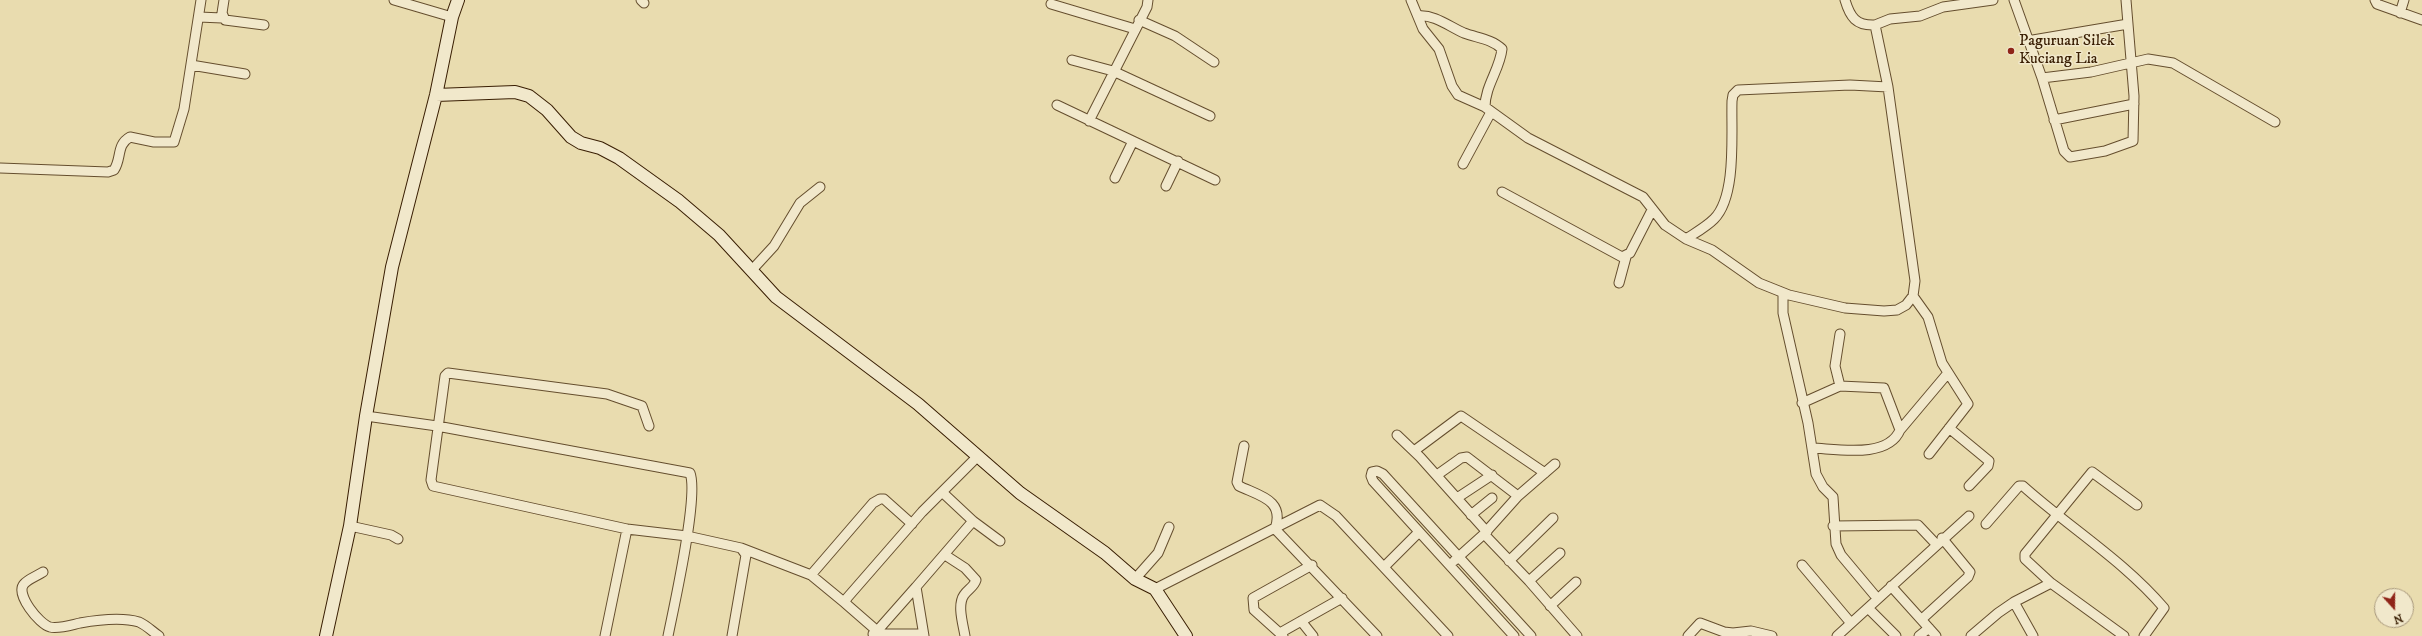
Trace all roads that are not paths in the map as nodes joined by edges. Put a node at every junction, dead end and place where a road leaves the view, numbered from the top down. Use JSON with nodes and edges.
{"nodes":[{"id":1,"x":201,"y":0,"type":"edge"},
{"id":2,"x":224,"y":0,"type":"edge"},
{"id":3,"x":394,"y":0,"type":"edge"},
{"id":4,"x":458,"y":0,"type":"edge"},
{"id":5,"x":1148,"y":0,"type":"edge"},
{"id":6,"x":1411,"y":0,"type":"edge"},
{"id":7,"x":1845,"y":0,"type":"edge"},
{"id":8,"x":1993,"y":0,"type":"edge"},
{"id":9,"x":2014,"y":0,"type":"edge"},
{"id":10,"x":2126,"y":0,"type":"edge"},
{"id":11,"x":2375,"y":0,"type":"edge"},
{"id":12,"x":2404,"y":0,"type":"edge"},
{"id":13,"x":1950,"y":3,"type":"edge"},
{"id":14,"x":1051,"y":4,"type":"dead end"},
{"id":15,"x":2400,"y":13,"type":"junction"},
{"id":16,"x":452,"y":16,"type":"junction"},
{"id":17,"x":1418,"y":16,"type":"junction"},
{"id":18,"x":199,"y":17,"type":"junction"},
{"id":19,"x":222,"y":18,"type":"junction"},
{"id":20,"x":1139,"y":20,"type":"junction"},
{"id":21,"x":2422,"y":20,"type":"edge"},
{"id":22,"x":2128,"y":24,"type":"junction"},
{"id":23,"x":264,"y":25,"type":"dead end"},
{"id":24,"x":1875,"y":25,"type":"junction"},
{"id":25,"x":1135,"y":29,"type":"junction"},
{"id":26,"x":2027,"y":41,"type":"junction"},
{"id":27,"x":1072,"y":60,"type":"dead end"},
{"id":28,"x":1214,"y":62,"type":"dead end"},
{"id":29,"x":2130,"y":63,"type":"junction"},
{"id":30,"x":191,"y":65,"type":"junction"},
{"id":31,"x":1114,"y":71,"type":"junction"},
{"id":32,"x":245,"y":74,"type":"dead end"},
{"id":33,"x":2042,"y":78,"type":"junction"},
{"id":34,"x":1888,"y":87,"type":"junction"},
{"id":35,"x":436,"y":95,"type":"junction"},
{"id":36,"x":2134,"y":104,"type":"junction"},
{"id":37,"x":1057,"y":105,"type":"dead end"},
{"id":38,"x":1488,"y":109,"type":"junction"},
{"id":39,"x":1210,"y":116,"type":"dead end"},
{"id":40,"x":2054,"y":120,"type":"junction"},
{"id":41,"x":1089,"y":121,"type":"junction"},
{"id":42,"x":2275,"y":122,"type":"dead end"},
{"id":43,"x":1133,"y":141,"type":"junction"},
{"id":44,"x":1178,"y":161,"type":"junction"},
{"id":45,"x":1463,"y":164,"type":"dead end"},
{"id":46,"x":0,"y":168,"type":"edge"},
{"id":47,"x":1115,"y":178,"type":"dead end"},
{"id":48,"x":1215,"y":180,"type":"dead end"},
{"id":49,"x":1166,"y":186,"type":"dead end"},
{"id":50,"x":820,"y":187,"type":"dead end"},
{"id":51,"x":1502,"y":192,"type":"dead end"},
{"id":52,"x":1652,"y":210,"type":"junction"},
{"id":53,"x":1686,"y":239,"type":"junction"},
{"id":54,"x":1626,"y":257,"type":"junction"},
{"id":55,"x":751,"y":271,"type":"junction"},
{"id":56,"x":1619,"y":283,"type":"dead end"},
{"id":57,"x":1783,"y":293,"type":"junction"},
{"id":58,"x":1913,"y":296,"type":"junction"},
{"id":59,"x":1840,"y":334,"type":"dead end"},
{"id":60,"x":1948,"y":373,"type":"junction"},
{"id":61,"x":1840,"y":386,"type":"junction"},
{"id":62,"x":1802,"y":403,"type":"junction"},
{"id":63,"x":366,"y":416,"type":"junction"},
{"id":64,"x":436,"y":426,"type":"junction"},
{"id":65,"x":649,"y":426,"type":"dead end"},
{"id":66,"x":1950,"y":428,"type":"junction"},
{"id":67,"x":1900,"y":430,"type":"junction"},
{"id":68,"x":1397,"y":435,"type":"dead end"},
{"id":69,"x":1244,"y":446,"type":"dead end"},
{"id":70,"x":1812,"y":448,"type":"junction"},
{"id":71,"x":1414,"y":451,"type":"junction"},
{"id":72,"x":1929,"y":454,"type":"dead end"},
{"id":73,"x":978,"y":456,"type":"junction"},
{"id":74,"x":1555,"y":464,"type":"dead end"},
{"id":75,"x":1544,"y":473,"type":"junction"},
{"id":76,"x":1437,"y":475,"type":"junction"},
{"id":77,"x":1492,"y":475,"type":"junction"},
{"id":78,"x":1969,"y":486,"type":"dead end"},
{"id":79,"x":942,"y":492,"type":"junction"},
{"id":80,"x":1518,"y":496,"type":"junction"},
{"id":81,"x":1457,"y":498,"type":"junction"},
{"id":82,"x":1492,"y":498,"type":"dead end"},
{"id":83,"x":2137,"y":504,"type":"dead end"},
{"id":84,"x":1471,"y":515,"type":"junction"},
{"id":85,"x":1969,"y":516,"type":"dead end"},
{"id":86,"x":2057,"y":517,"type":"junction"},
{"id":87,"x":1553,"y":518,"type":"dead end"},
{"id":88,"x":973,"y":521,"type":"junction"},
{"id":89,"x":912,"y":524,"type":"junction"},
{"id":90,"x":1986,"y":524,"type":"dead end"},
{"id":91,"x":350,"y":526,"type":"junction"},
{"id":92,"x":1833,"y":526,"type":"junction"},
{"id":93,"x":1169,"y":527,"type":"dead end"},
{"id":94,"x":627,"y":529,"type":"junction"},
{"id":95,"x":1275,"y":529,"type":"junction"},
{"id":96,"x":1419,"y":532,"type":"junction"},
{"id":97,"x":1486,"y":533,"type":"junction"},
{"id":98,"x":686,"y":536,"type":"junction"},
{"id":99,"x":398,"y":539,"type":"dead end"},
{"id":100,"x":1000,"y":541,"type":"dead end"},
{"id":101,"x":1939,"y":541,"type":"junction"},
{"id":102,"x":741,"y":548,"type":"junction"},
{"id":103,"x":1560,"y":553,"type":"dead end"},
{"id":104,"x":945,"y":554,"type":"junction"},
{"id":105,"x":1459,"y":557,"type":"junction"},
{"id":106,"x":1509,"y":561,"type":"junction"},
{"id":107,"x":1312,"y":565,"type":"junction"},
{"id":108,"x":1450,"y":565,"type":"junction"},
{"id":109,"x":1802,"y":565,"type":"dead end"},
{"id":110,"x":1384,"y":567,"type":"junction"},
{"id":111,"x":43,"y":572,"type":"dead end"},
{"id":112,"x":811,"y":576,"type":"junction"},
{"id":113,"x":1135,"y":579,"type":"junction"},
{"id":114,"x":1529,"y":581,"type":"junction"},
{"id":115,"x":1576,"y":582,"type":"dead end"},
{"id":116,"x":2051,"y":583,"type":"junction"},
{"id":117,"x":1892,"y":586,"type":"junction"},
{"id":118,"x":916,"y":587,"type":"junction"},
{"id":119,"x":1155,"y":589,"type":"junction"},
{"id":120,"x":1342,"y":598,"type":"junction"},
{"id":121,"x":1877,"y":598,"type":"junction"},
{"id":122,"x":2014,"y":602,"type":"junction"},
{"id":123,"x":845,"y":603,"type":"junction"},
{"id":124,"x":1550,"y":606,"type":"junction"},
{"id":125,"x":1868,"y":608,"type":"junction"},
{"id":126,"x":1922,"y":619,"type":"junction"},
{"id":127,"x":1300,"y":622,"type":"junction"},
{"id":128,"x":1850,"y":622,"type":"junction"},
{"id":129,"x":1929,"y":628,"type":"junction"},
{"id":130,"x":874,"y":633,"type":"edge"},
{"id":131,"x":924,"y":635,"type":"edge"},
{"id":132,"x":1282,"y":635,"type":"edge"},
{"id":133,"x":1732,"y":635,"type":"edge"},
{"id":134,"x":159,"y":636,"type":"edge"},
{"id":135,"x":326,"y":636,"type":"edge"},
{"id":136,"x":605,"y":636,"type":"edge"},
{"id":137,"x":668,"y":636,"type":"edge"},
{"id":138,"x":732,"y":636,"type":"edge"},
{"id":139,"x":965,"y":636,"type":"edge"},
{"id":140,"x":1186,"y":636,"type":"edge"},
{"id":141,"x":1313,"y":636,"type":"edge"},
{"id":142,"x":1377,"y":636,"type":"edge"},
{"id":143,"x":1448,"y":636,"type":"edge"},
{"id":144,"x":1514,"y":636,"type":"edge"},
{"id":145,"x":1531,"y":636,"type":"edge"},
{"id":146,"x":1577,"y":636,"type":"edge"},
{"id":147,"x":1688,"y":636,"type":"edge"},
{"id":148,"x":1772,"y":636,"type":"edge"},
{"id":149,"x":1837,"y":636,"type":"edge"},
{"id":150,"x":1896,"y":636,"type":"edge"},
{"id":151,"x":1919,"y":636,"type":"edge"},
{"id":152,"x":1936,"y":636,"type":"edge"},
{"id":153,"x":1971,"y":636,"type":"edge"},
{"id":154,"x":2033,"y":636,"type":"edge"},
{"id":155,"x":2124,"y":636,"type":"edge"},
{"id":156,"x":2144,"y":636,"type":"edge"}],
"edges":[{"from":1,"to":18,"type":"street"},
{"from":2,"to":19,"type":"street"},
{"from":3,"to":16,"type":"street"},
{"from":4,"to":16,"type":"street"},
{"from":5,"to":20,"type":"street"},
{"from":6,"to":17,"type":"street"},
{"from":7,"to":24,"type":"street"},
{"from":8,"to":13,"type":"street"},
{"from":9,"to":26,"type":"street"},
{"from":10,"to":22,"type":"street"},
{"from":11,"to":15,"type":"street"},
{"from":12,"to":15,"type":"street"},
{"from":13,"to":24,"type":"street"},
{"from":14,"to":25,"type":"street"},
{"from":15,"to":21,"type":"street"},
{"from":16,"to":35,"type":"street"},
{"from":17,"to":38,"type":"street"},
{"from":17,"to":38,"type":"street"},
{"from":18,"to":19,"type":"street"},
{"from":18,"to":30,"type":"street"},
{"from":19,"to":23,"type":"street"},
{"from":20,"to":25,"type":"street"},
{"from":20,"to":28,"type":"street"},
{"from":22,"to":26,"type":"street"},
{"from":22,"to":29,"type":"street"},
{"from":24,"to":34,"type":"street"},
{"from":25,"to":31,"type":"street"},
{"from":26,"to":33,"type":"street"},
{"from":27,"to":31,"type":"street"},
{"from":29,"to":33,"type":"street"},
{"from":29,"to":36,"type":"street"},
{"from":29,"to":42,"type":"street"},
{"from":30,"to":32,"type":"street"},
{"from":30,"to":46,"type":"street"},
{"from":31,"to":39,"type":"street"},
{"from":31,"to":41,"type":"street"},
{"from":33,"to":40,"type":"street"},
{"from":34,"to":53,"type":"street"},
{"from":34,"to":58,"type":"street"},
{"from":35,"to":55,"type":"street"},
{"from":35,"to":63,"type":"street"},
{"from":36,"to":40,"type":"street"},
{"from":36,"to":40,"type":"street"},
{"from":37,"to":41,"type":"street"},
{"from":38,"to":45,"type":"street"},
{"from":38,"to":52,"type":"street"},
{"from":41,"to":43,"type":"street"},
{"from":43,"to":44,"type":"street"},
{"from":43,"to":47,"type":"street"},
{"from":44,"to":48,"type":"street"},
{"from":44,"to":49,"type":"street"},
{"from":50,"to":55,"type":"street"},
{"from":51,"to":54,"type":"street"},
{"from":52,"to":53,"type":"street"},
{"from":52,"to":54,"type":"street"},
{"from":53,"to":57,"type":"street"},
{"from":54,"to":56,"type":"street"},
{"from":55,"to":73,"type":"street"},
{"from":57,"to":58,"type":"street"},
{"from":57,"to":62,"type":"street"},
{"from":58,"to":60,"type":"street"},
{"from":59,"to":61,"type":"street"},
{"from":60,"to":66,"type":"street"},
{"from":60,"to":67,"type":"street"},
{"from":61,"to":62,"type":"street"},
{"from":61,"to":67,"type":"street"},
{"from":62,"to":70,"type":"street"},
{"from":63,"to":64,"type":"street"},
{"from":63,"to":91,"type":"street"},
{"from":64,"to":65,"type":"street"},
{"from":64,"to":94,"type":"street"},
{"from":64,"to":98,"type":"street"},
{"from":66,"to":72,"type":"street"},
{"from":66,"to":78,"type":"street"},
{"from":67,"to":70,"type":"street"},
{"from":68,"to":71,"type":"street"},
{"from":69,"to":95,"type":"street"},
{"from":70,"to":92,"type":"street"},
{"from":71,"to":75,"type":"street"},
{"from":71,"to":76,"type":"street"},
{"from":73,"to":79,"type":"street"},
{"from":73,"to":113,"type":"street"},
{"from":74,"to":75,"type":"street"},
{"from":75,"to":80,"type":"street"},
{"from":76,"to":77,"type":"street"},
{"from":76,"to":81,"type":"street"},
{"from":77,"to":80,"type":"street"},
{"from":77,"to":81,"type":"street"},
{"from":79,"to":88,"type":"street"},
{"from":79,"to":89,"type":"street"},
{"from":80,"to":97,"type":"street"},
{"from":81,"to":84,"type":"street"},
{"from":82,"to":84,"type":"street"},
{"from":83,"to":86,"type":"street"},
{"from":84,"to":97,"type":"street"},
{"from":85,"to":101,"type":"street"},
{"from":86,"to":90,"type":"street"},
{"from":86,"to":116,"type":"street"},
{"from":86,"to":156,"type":"street"},
{"from":87,"to":106,"type":"street"},
{"from":88,"to":100,"type":"street"},
{"from":88,"to":104,"type":"street"},
{"from":89,"to":112,"type":"street"},
{"from":89,"to":123,"type":"street"},
{"from":91,"to":99,"type":"street"},
{"from":91,"to":135,"type":"street"},
{"from":92,"to":101,"type":"street"},
{"from":92,"to":121,"type":"street"},
{"from":93,"to":113,"type":"street"},
{"from":94,"to":98,"type":"street"},
{"from":94,"to":136,"type":"street"},
{"from":95,"to":107,"type":"street"},
{"from":95,"to":110,"type":"street"},
{"from":95,"to":119,"type":"street"},
{"from":96,"to":105,"type":"street"},
{"from":96,"to":108,"type":"street"},
{"from":96,"to":110,"type":"street"},
{"from":97,"to":105,"type":"street"},
{"from":97,"to":106,"type":"street"},
{"from":98,"to":102,"type":"street"},
{"from":98,"to":137,"type":"street"},
{"from":101,"to":117,"type":"street"},
{"from":101,"to":126,"type":"street"},
{"from":102,"to":112,"type":"street"},
{"from":102,"to":138,"type":"street"},
{"from":103,"to":114,"type":"street"},
{"from":104,"to":118,"type":"street"},
{"from":104,"to":139,"type":"street"},
{"from":105,"to":108,"type":"street"},
{"from":105,"to":145,"type":"street"},
{"from":106,"to":114,"type":"street"},
{"from":107,"to":120,"type":"street"},
{"from":107,"to":132,"type":"street"},
{"from":108,"to":144,"type":"street"},
{"from":109,"to":128,"type":"street"},
{"from":110,"to":143,"type":"street"},
{"from":111,"to":134,"type":"street"},
{"from":112,"to":123,"type":"street"},
{"from":113,"to":119,"type":"street"},
{"from":114,"to":124,"type":"street"},
{"from":115,"to":124,"type":"street"},
{"from":116,"to":122,"type":"street"},
{"from":116,"to":155,"type":"street"},
{"from":117,"to":121,"type":"street"},
{"from":117,"to":126,"type":"street"},
{"from":118,"to":130,"type":"street"},
{"from":118,"to":131,"type":"street"},
{"from":119,"to":140,"type":"street"},
{"from":120,"to":127,"type":"street"},
{"from":120,"to":142,"type":"street"},
{"from":121,"to":125,"type":"street"},
{"from":122,"to":153,"type":"street"},
{"from":122,"to":154,"type":"street"},
{"from":123,"to":130,"type":"street"},
{"from":124,"to":146,"type":"street"},
{"from":125,"to":128,"type":"street"},
{"from":125,"to":150,"type":"street"},
{"from":126,"to":129,"type":"street"},
{"from":127,"to":132,"type":"street"},
{"from":127,"to":141,"type":"street"},
{"from":128,"to":149,"type":"street"},
{"from":129,"to":151,"type":"street"},
{"from":129,"to":152,"type":"street"},
{"from":130,"to":131,"type":"street"},
{"from":133,"to":147,"type":"street"},
{"from":133,"to":148,"type":"street"}]}
